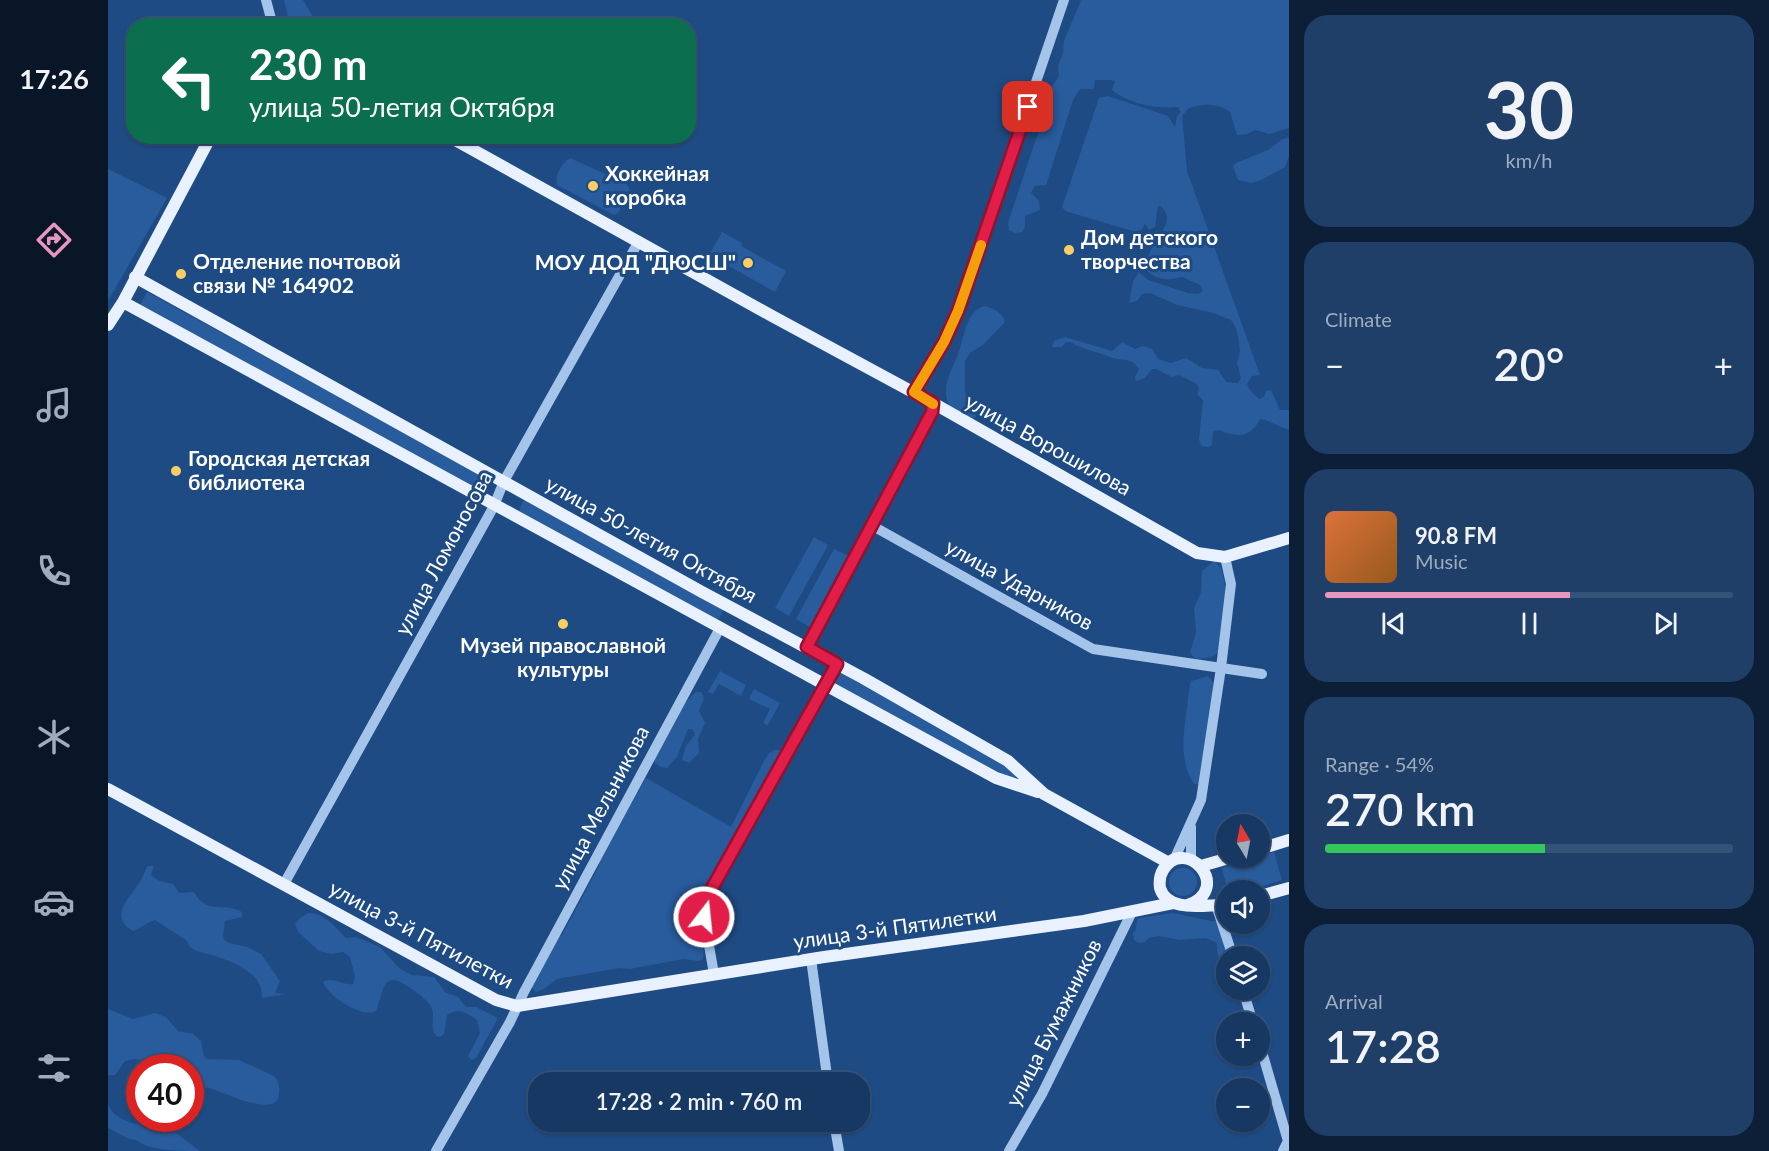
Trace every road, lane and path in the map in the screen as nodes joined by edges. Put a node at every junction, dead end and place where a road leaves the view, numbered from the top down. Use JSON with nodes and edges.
{"nodes":[{"id":1,"x":266,"y":0,"type":"edge"},
{"id":2,"x":1064,"y":0,"type":"edge"},
{"id":3,"x":270,"y":18,"type":"edge"},
{"id":4,"x":207,"y":144,"type":"edge"},
{"id":5,"x":463,"y":144,"type":"edge"},
{"id":6,"x":639,"y":241,"type":"junction"},
{"id":7,"x":135,"y":277,"type":"junction"},
{"id":8,"x":123,"y":302,"type":"junction"},
{"id":9,"x":108,"y":325,"type":"edge"},
{"id":10,"x":914,"y":392,"type":"junction"},
{"id":11,"x":933,"y":403,"type":"junction"},
{"id":12,"x":504,"y":481,"type":"junction"},
{"id":13,"x":494,"y":506,"type":"junction"},
{"id":14,"x":871,"y":525,"type":"junction"},
{"id":15,"x":1289,"y":538,"type":"edge"},
{"id":16,"x":1225,"y":557,"type":"junction"},
{"id":17,"x":720,"y":628,"type":"junction"},
{"id":18,"x":807,"y":647,"type":"junction"},
{"id":19,"x":837,"y":664,"type":"junction"},
{"id":20,"x":1221,"y":668,"type":"junction"},
{"id":21,"x":1262,"y":674,"type":"dead end"},
{"id":22,"x":825,"y":686,"type":"junction"},
{"id":23,"x":108,"y":789,"type":"edge"},
{"id":24,"x":1044,"y":794,"type":"junction"},
{"id":25,"x":1191,"y":821,"type":"junction"},
{"id":26,"x":1289,"y":840,"type":"edge"},
{"id":27,"x":1270,"y":846,"type":"edge"},
{"id":28,"x":1216,"y":860,"type":"edge"},
{"id":29,"x":1196,"y":863,"type":"junction"},
{"id":30,"x":1166,"y":869,"type":"junction"},
{"id":31,"x":1207,"y":880,"type":"junction"},
{"id":32,"x":284,"y":884,"type":"junction"},
{"id":33,"x":1289,"y":888,"type":"edge"},
{"id":34,"x":1270,"y":893,"type":"edge"},
{"id":35,"x":1216,"y":895,"type":"edge"},
{"id":36,"x":1173,"y":903,"type":"junction"},
{"id":37,"x":1188,"y":905,"type":"junction"},
{"id":38,"x":1216,"y":905,"type":"edge"},
{"id":39,"x":1132,"y":912,"type":"junction"},
{"id":40,"x":811,"y":959,"type":"junction"},
{"id":41,"x":714,"y":974,"type":"junction"},
{"id":42,"x":517,"y":1006,"type":"junction"},
{"id":43,"x":1266,"y":1066,"type":"edge"},
{"id":44,"x":826,"y":1072,"type":"edge"},
{"id":45,"x":836,"y":1132,"type":"edge"},
{"id":46,"x":1289,"y":1142,"type":"edge"},
{"id":47,"x":436,"y":1151,"type":"edge"},
{"id":48,"x":839,"y":1151,"type":"edge"},
{"id":49,"x":1009,"y":1151,"type":"edge"},
{"id":50,"x":1283,"y":1151,"type":"edge"}],
"edges":[{"from":1,"to":3,"type":"street"},
{"from":2,"to":10,"type":"street"},
{"from":4,"to":7,"type":"main road"},
{"from":5,"to":6,"type":"main road","name":"улица Ворошилова"},
{"from":6,"to":10,"type":"main road","name":"улица Ворошилова"},
{"from":6,"to":12,"type":"street","name":"улица Ломоносова"},
{"from":7,"to":8,"type":"main road"},
{"from":7,"to":12,"type":"main road","name":"улица 50-летия Октября"},
{"from":8,"to":9,"type":"main road"},
{"from":8,"to":13,"type":"main road","name":"улица 50-летия Октября"},
{"from":10,"to":11,"type":"main road","name":"улица Ворошилова"},
{"from":11,"to":14,"type":"street"},
{"from":11,"to":16,"type":"main road","name":"улица Ворошилова"},
{"from":12,"to":13,"type":"street","name":"улица Ломоносова"},
{"from":12,"to":18,"type":"main road","name":"улица 50-летия Октября"},
{"from":13,"to":17,"type":"main road","name":"улица 50-летия Октября"},
{"from":13,"to":32,"type":"street","name":"улица Ломоносова"},
{"from":14,"to":18,"type":"street"},
{"from":14,"to":20,"type":"street","name":"улица Ударников"},
{"from":15,"to":16,"type":"main road","name":"улица Ворошилова"},
{"from":16,"to":20,"type":"street"},
{"from":17,"to":22,"type":"main road","name":"улица 50-летия Октября"},
{"from":17,"to":42,"type":"street","name":"улица Мельникова"},
{"from":18,"to":19,"type":"main road","name":"улица 50-летия Октября"},
{"from":19,"to":22,"type":"street"},
{"from":19,"to":24,"type":"main road","name":"улица 50-летия Октября"},
{"from":20,"to":21,"type":"street","name":"улица Ударников"},
{"from":20,"to":25,"type":"street"},
{"from":22,"to":24,"type":"main road","name":"улица 50-летия Октября"},
{"from":22,"to":41,"type":"street"},
{"from":23,"to":32,"type":"main road","name":"улица 3-й Пятилетки"},
{"from":24,"to":30,"type":"main road","name":"улица 50-летия Октября"},
{"from":25,"to":29,"type":"street"},
{"from":25,"to":30,"type":"street"},
{"from":26,"to":27,"type":"main road"},
{"from":28,"to":29,"type":"main road"},
{"from":29,"to":30,"type":"main road"},
{"from":29,"to":31,"type":"main road"},
{"from":30,"to":36,"type":"main road"},
{"from":30,"to":39,"type":"main road"},
{"from":31,"to":35,"type":"main road"},
{"from":31,"to":37,"type":"main road"},
{"from":32,"to":42,"type":"main road","name":"улица 3-й Пятилетки"},
{"from":33,"to":34,"type":"main road"},
{"from":36,"to":37,"type":"main road"},
{"from":36,"to":39,"type":"main road","name":"улица 3-й Пятилетки"},
{"from":37,"to":38,"type":"main road"},
{"from":39,"to":40,"type":"main road","name":"улица 3-й Пятилетки"},
{"from":39,"to":49,"type":"street","name":"улица Бумажников"},
{"from":40,"to":41,"type":"main road","name":"улица 3-й Пятилетки"},
{"from":40,"to":44,"type":"street"},
{"from":41,"to":42,"type":"main road","name":"улица 3-й Пятилетки"},
{"from":42,"to":47,"type":"street","name":"улица Мельникова"},
{"from":43,"to":46,"type":"street"},
{"from":45,"to":48,"type":"street"},
{"from":46,"to":50,"type":"street"}]}
